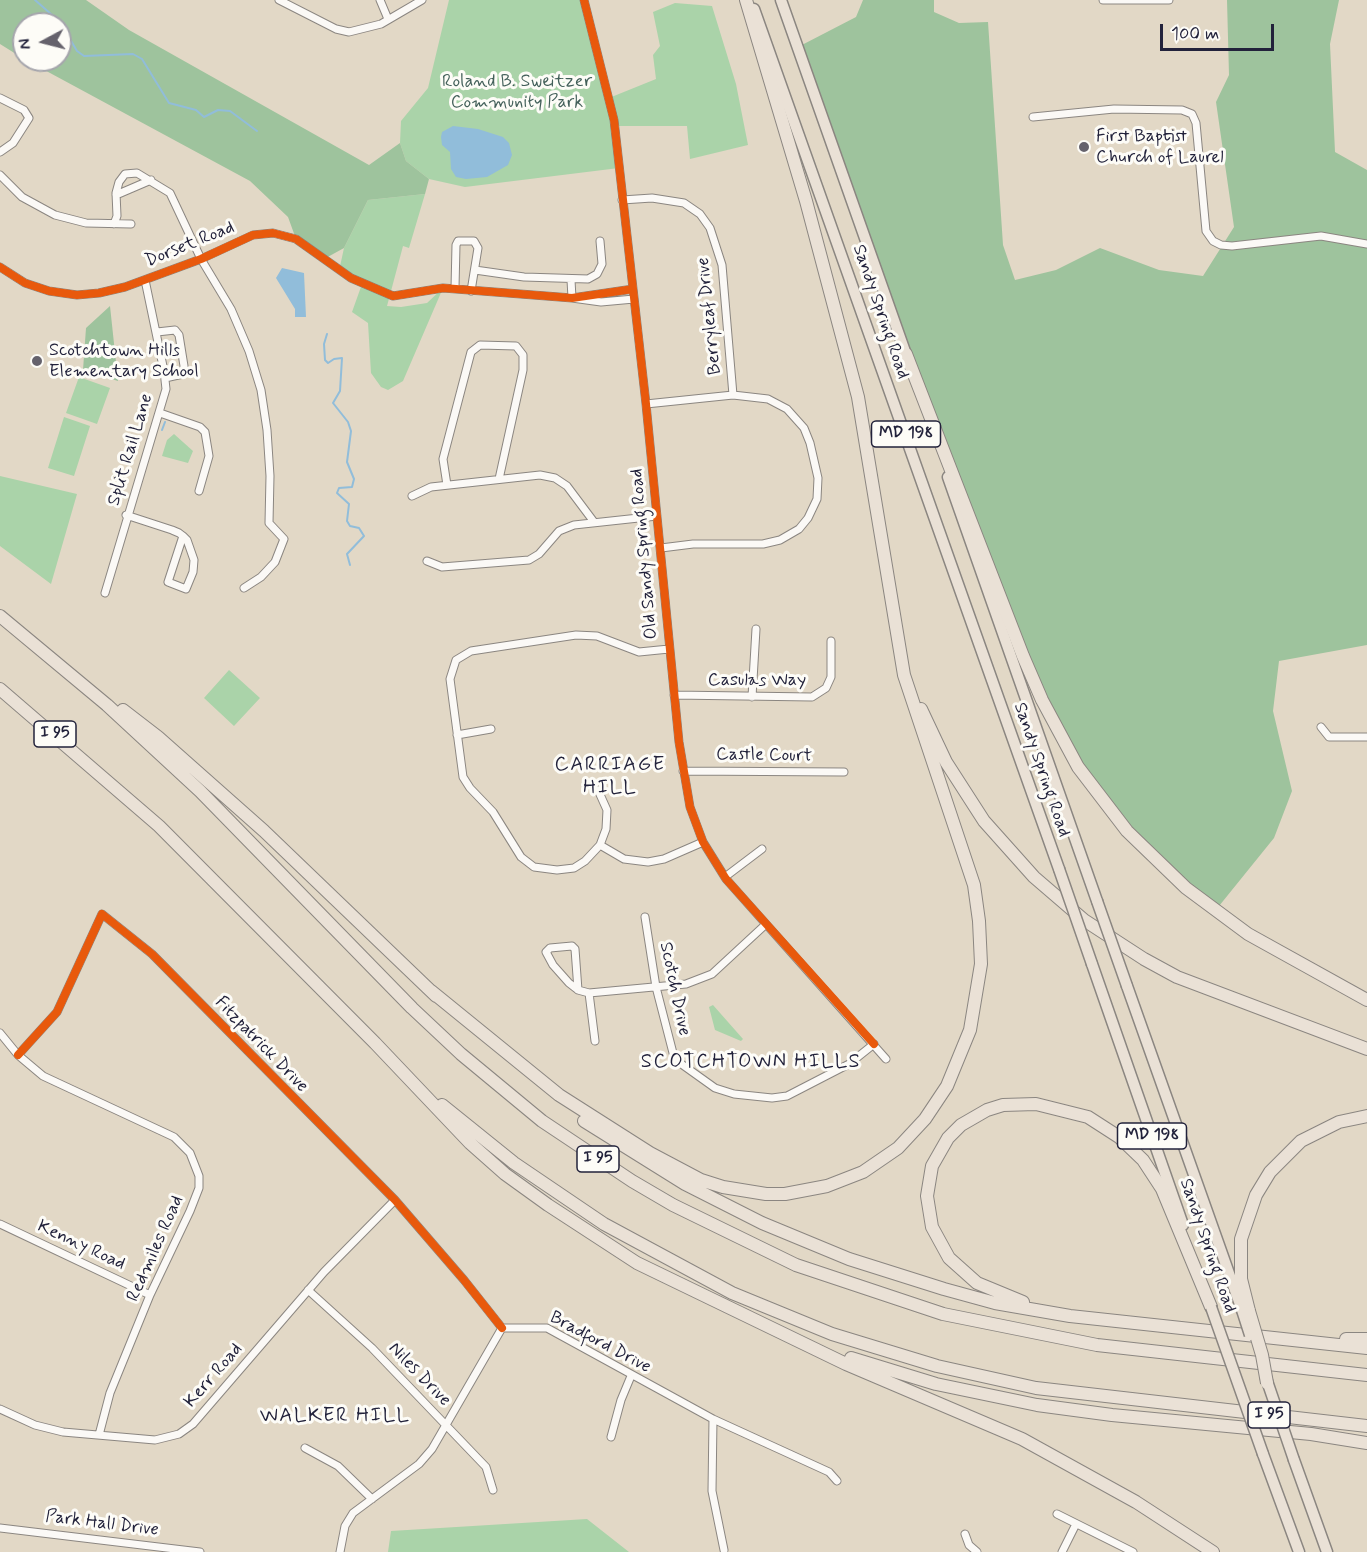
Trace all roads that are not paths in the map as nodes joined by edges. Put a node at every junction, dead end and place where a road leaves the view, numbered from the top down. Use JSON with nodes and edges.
{"nodes":[{"id":1,"x":279,"y":0,"type":"edge"},
{"id":2,"x":381,"y":0,"type":"edge"},
{"id":3,"x":422,"y":0,"type":"edge"},
{"id":4,"x":584,"y":0,"type":"edge"},
{"id":5,"x":748,"y":0,"type":"edge"},
{"id":6,"x":781,"y":0,"type":"edge"},
{"id":7,"x":1103,"y":0,"type":"edge"},
{"id":8,"x":1169,"y":0,"type":"edge"},
{"id":9,"x":388,"y":19,"type":"junction"},
{"id":10,"x":0,"y":98,"type":"edge"},
{"id":11,"x":1033,"y":117,"type":"dead end"},
{"id":12,"x":0,"y":152,"type":"edge"},
{"id":13,"x":0,"y":175,"type":"edge"},
{"id":14,"x":151,"y":180,"type":"junction"},
{"id":15,"x":116,"y":195,"type":"junction"},
{"id":16,"x":622,"y":200,"type":"junction"},
{"id":17,"x":114,"y":224,"type":"junction"},
{"id":18,"x":131,"y":224,"type":"dead end"},
{"id":19,"x":600,"y":240,"type":"dead end"},
{"id":20,"x":1367,"y":244,"type":"edge"},
{"id":21,"x":201,"y":259,"type":"junction"},
{"id":22,"x":0,"y":267,"type":"edge"},
{"id":23,"x":475,"y":270,"type":"junction"},
{"id":24,"x":145,"y":280,"type":"junction"},
{"id":25,"x":571,"y":280,"type":"junction"},
{"id":26,"x":455,"y":288,"type":"junction"},
{"id":27,"x":633,"y":289,"type":"junction"},
{"id":28,"x":471,"y":291,"type":"junction"},
{"id":29,"x":572,"y":298,"type":"junction"},
{"id":30,"x":634,"y":299,"type":"junction"},
{"id":31,"x":157,"y":332,"type":"junction"},
{"id":32,"x":906,"y":354,"type":"junction"},
{"id":33,"x":165,"y":378,"type":"junction"},
{"id":34,"x":733,"y":395,"type":"junction"},
{"id":35,"x":646,"y":404,"type":"junction"},
{"id":36,"x":160,"y":413,"type":"junction"},
{"id":37,"x":500,"y":479,"type":"junction"},
{"id":38,"x":447,"y":485,"type":"junction"},
{"id":39,"x":199,"y":491,"type":"dead end"},
{"id":40,"x":412,"y":496,"type":"dead end"},
{"id":41,"x":126,"y":515,"type":"junction"},
{"id":42,"x":657,"y":516,"type":"junction"},
{"id":43,"x":594,"y":522,"type":"junction"},
{"id":44,"x":183,"y":536,"type":"junction"},
{"id":45,"x":661,"y":548,"type":"junction"},
{"id":46,"x":428,"y":561,"type":"dead end"},
{"id":47,"x":244,"y":588,"type":"dead end"},
{"id":48,"x":105,"y":592,"type":"dead end"},
{"id":49,"x":893,"y":614,"type":"junction"},
{"id":50,"x":0,"y":616,"type":"edge"},
{"id":51,"x":756,"y":629,"type":"dead end"},
{"id":52,"x":831,"y":641,"type":"dead end"},
{"id":53,"x":669,"y":649,"type":"junction"},
{"id":54,"x":56,"y":661,"type":"junction"},
{"id":55,"x":0,"y":689,"type":"edge"},
{"id":56,"x":674,"y":695,"type":"junction"},
{"id":57,"x":752,"y":697,"type":"junction"},
{"id":58,"x":1321,"y":727,"type":"dead end"},
{"id":59,"x":491,"y":729,"type":"dead end"},
{"id":60,"x":457,"y":735,"type":"junction"},
{"id":61,"x":1367,"y":737,"type":"edge"},
{"id":62,"x":683,"y":771,"type":"junction"},
{"id":63,"x":844,"y":772,"type":"dead end"},
{"id":64,"x":598,"y":790,"type":"dead end"},
{"id":65,"x":704,"y":842,"type":"junction"},
{"id":66,"x":600,"y":845,"type":"junction"},
{"id":67,"x":762,"y":849,"type":"dead end"},
{"id":68,"x":725,"y":877,"type":"junction"},
{"id":69,"x":645,"y":917,"type":"dead end"},
{"id":70,"x":765,"y":925,"type":"junction"},
{"id":71,"x":656,"y":987,"type":"junction"},
{"id":72,"x":578,"y":990,"type":"junction"},
{"id":73,"x":431,"y":991,"type":"junction"},
{"id":74,"x":589,"y":993,"type":"junction"},
{"id":75,"x":1367,"y":1000,"type":"edge"},
{"id":76,"x":0,"y":1033,"type":"edge"},
{"id":77,"x":595,"y":1041,"type":"dead end"},
{"id":78,"x":375,"y":1043,"type":"junction"},
{"id":79,"x":874,"y":1044,"type":"junction"},
{"id":80,"x":1367,"y":1049,"type":"edge"},
{"id":81,"x":18,"y":1055,"type":"junction"},
{"id":82,"x":886,"y":1059,"type":"dead end"},
{"id":83,"x":1367,"y":1116,"type":"edge"},
{"id":84,"x":395,"y":1200,"type":"junction"},
{"id":85,"x":0,"y":1224,"type":"edge"},
{"id":86,"x":309,"y":1290,"type":"junction"},
{"id":87,"x":150,"y":1295,"type":"junction"},
{"id":88,"x":1211,"y":1307,"type":"junction"},
{"id":89,"x":1245,"y":1310,"type":"junction"},
{"id":90,"x":744,"y":1316,"type":"junction"},
{"id":91,"x":1163,"y":1325,"type":"junction"},
{"id":92,"x":501,"y":1329,"type":"junction"},
{"id":93,"x":1237,"y":1333,"type":"junction"},
{"id":94,"x":1367,"y":1339,"type":"edge"},
{"id":95,"x":1367,"y":1348,"type":"edge"},
{"id":96,"x":1367,"y":1375,"type":"edge"},
{"id":97,"x":630,"y":1376,"type":"junction"},
{"id":98,"x":1267,"y":1383,"type":"joint"},
{"id":99,"x":0,"y":1409,"type":"edge"},
{"id":100,"x":713,"y":1419,"type":"junction"},
{"id":101,"x":446,"y":1425,"type":"junction"},
{"id":102,"x":1367,"y":1426,"type":"edge"},
{"id":103,"x":99,"y":1435,"type":"junction"},
{"id":104,"x":611,"y":1437,"type":"dead end"},
{"id":105,"x":1367,"y":1443,"type":"edge"},
{"id":106,"x":305,"y":1448,"type":"dead end"},
{"id":107,"x":837,"y":1481,"type":"dead end"},
{"id":108,"x":493,"y":1490,"type":"dead end"},
{"id":109,"x":372,"y":1499,"type":"junction"},
{"id":110,"x":1057,"y":1514,"type":"dead end"},
{"id":111,"x":1076,"y":1524,"type":"junction"},
{"id":112,"x":0,"y":1528,"type":"edge"},
{"id":113,"x":965,"y":1534,"type":"dead end"},
{"id":114,"x":724,"y":1550,"type":"dead end"},
{"id":115,"x":200,"y":1552,"type":"edge"},
{"id":116,"x":340,"y":1552,"type":"edge"},
{"id":117,"x":977,"y":1552,"type":"edge"},
{"id":118,"x":1062,"y":1552,"type":"edge"},
{"id":119,"x":1133,"y":1552,"type":"edge"},
{"id":120,"x":1213,"y":1552,"type":"edge"},
{"id":121,"x":1299,"y":1552,"type":"edge"},
{"id":122,"x":1327,"y":1552,"type":"edge"}],
"edges":[{"from":1,"to":9,"type":"street"},
{"from":2,"to":9,"type":"street"},
{"from":3,"to":9,"type":"street"},
{"from":4,"to":16,"type":"street","name":"Old Sandy Spring Road"},
{"from":5,"to":49,"type":"highway"},
{"from":5,"to":88,"type":"main road","name":"Sandy Spring Road","number":"MD 198","bridge":true},
{"from":6,"to":32,"type":"main road","name":"Sandy Spring Road","number":"MD 198"},
{"from":7,"to":8,"type":"street"},
{"from":10,"to":12,"type":"street"},
{"from":11,"to":20,"type":"street"},
{"from":13,"to":17,"type":"street"},
{"from":14,"to":15,"type":"street"},
{"from":14,"to":15,"type":"street"},
{"from":14,"to":21,"type":"street"},
{"from":15,"to":17,"type":"street"},
{"from":16,"to":27,"type":"street","name":"Old Sandy Spring Road"},
{"from":16,"to":34,"type":"street","name":"Berryleaf Drive"},
{"from":17,"to":18,"type":"street"},
{"from":19,"to":25,"type":"street"},
{"from":21,"to":24,"type":"street","name":"Dorset Road"},
{"from":21,"to":26,"type":"street","name":"Dorset Road"},
{"from":21,"to":47,"type":"street","name":"Dorset Road"},
{"from":22,"to":24,"type":"street","name":"Dorset Road"},
{"from":23,"to":25,"type":"street"},
{"from":23,"to":26,"type":"street"},
{"from":23,"to":28,"type":"street"},
{"from":24,"to":31,"type":"street","name":"Split Rail Lane"},
{"from":25,"to":29,"type":"street"},
{"from":26,"to":28,"type":"street","name":"Dorset Road"},
{"from":27,"to":29,"type":"street","name":"Dorset Road"},
{"from":27,"to":30,"type":"street","name":"Old Sandy Spring Road"},
{"from":28,"to":29,"type":"street","name":"Dorset Road"},
{"from":29,"to":30,"type":"street"},
{"from":30,"to":35,"type":"street","name":"Old Sandy Spring Road"},
{"from":31,"to":33,"type":"street","name":"Split Rail Lane"},
{"from":31,"to":33,"type":"street"},
{"from":32,"to":75,"type":"highway"},
{"from":32,"to":89,"type":"main road","name":"Sandy Spring Road","number":"MD 198","bridge":true},
{"from":33,"to":36,"type":"street","name":"Split Rail Lane"},
{"from":34,"to":35,"type":"street"},
{"from":34,"to":45,"type":"street"},
{"from":35,"to":42,"type":"street","name":"Old Sandy Spring Road"},
{"from":36,"to":39,"type":"street"},
{"from":36,"to":41,"type":"street","name":"Split Rail Lane"},
{"from":37,"to":38,"type":"street"},
{"from":37,"to":38,"type":"street"},
{"from":37,"to":43,"type":"street"},
{"from":38,"to":40,"type":"street"},
{"from":41,"to":44,"type":"street"},
{"from":41,"to":48,"type":"street","name":"Split Rail Lane"},
{"from":42,"to":43,"type":"street"},
{"from":42,"to":45,"type":"street","name":"Old Sandy Spring Road"},
{"from":43,"to":46,"type":"street"},
{"from":44,"to":44,"type":"street"},
{"from":45,"to":53,"type":"street","name":"Old Sandy Spring Road"},
{"from":49,"to":73,"type":"highway"},
{"from":49,"to":80,"type":"highway"},
{"from":50,"to":54,"type":"highway","number":"I 95"},
{"from":51,"to":57,"type":"street"},
{"from":52,"to":57,"type":"street","name":"Casulas Way"},
{"from":53,"to":56,"type":"street","name":"Old Sandy Spring Road"},
{"from":53,"to":60,"type":"street"},
{"from":54,"to":73,"type":"highway"},
{"from":54,"to":96,"type":"highway","number":"I 95"},
{"from":55,"to":78,"type":"highway","number":"I 95"},
{"from":56,"to":57,"type":"street","name":"Casulas Way"},
{"from":56,"to":62,"type":"street","name":"Old Sandy Spring Road"},
{"from":58,"to":61,"type":"street"},
{"from":59,"to":60,"type":"street"},
{"from":60,"to":66,"type":"street"},
{"from":62,"to":63,"type":"street","name":"Castle Court"},
{"from":62,"to":65,"type":"street","name":"Old Sandy Spring Road"},
{"from":64,"to":66,"type":"street"},
{"from":65,"to":66,"type":"street"},
{"from":65,"to":68,"type":"street","name":"Old Sandy Spring Road"},
{"from":67,"to":68,"type":"street"},
{"from":68,"to":70,"type":"street","name":"Old Sandy Spring Road"},
{"from":69,"to":71,"type":"street","name":"Scotch Drive"},
{"from":70,"to":71,"type":"street"},
{"from":70,"to":79,"type":"street","name":"Old Sandy Spring Road"},
{"from":71,"to":74,"type":"street"},
{"from":71,"to":79,"type":"street","name":"Scotch Drive"},
{"from":72,"to":72,"type":"street"},
{"from":72,"to":74,"type":"street"},
{"from":73,"to":91,"type":"highway"},
{"from":74,"to":77,"type":"street"},
{"from":76,"to":81,"type":"street","name":"Redmiles Road"},
{"from":78,"to":90,"type":"highway"},
{"from":78,"to":102,"type":"highway","number":"I 95"},
{"from":79,"to":82,"type":"street","name":"Old Sandy Spring Road"},
{"from":81,"to":84,"type":"street","name":"Fitzpatrick Drive"},
{"from":81,"to":87,"type":"street","name":"Redmiles Road"},
{"from":83,"to":89,"type":"highway"},
{"from":84,"to":86,"type":"street","name":"Kerr Road"},
{"from":84,"to":92,"type":"street","name":"Fitzpatrick Drive"},
{"from":85,"to":87,"type":"street","name":"Kenny Road"},
{"from":86,"to":101,"type":"street","name":"Niles Drive"},
{"from":86,"to":103,"type":"street","name":"Kerr Road"},
{"from":87,"to":103,"type":"street","name":"Redmiles Road"},
{"from":88,"to":91,"type":"highway"},
{"from":88,"to":121,"type":"main road","name":"Sandy Spring Road","number":"MD 198","bridge":true},
{"from":89,"to":98,"type":"highway","bridge":true},
{"from":90,"to":105,"type":"highway"},
{"from":90,"to":120,"type":"highway"},
{"from":91,"to":93,"type":"highway"},
{"from":92,"to":97,"type":"street","name":"Bradford Drive"},
{"from":92,"to":101,"type":"street"},
{"from":93,"to":94,"type":"highway"},
{"from":93,"to":95,"type":"highway"},
{"from":97,"to":100,"type":"street","name":"Bradford Drive"},
{"from":97,"to":104,"type":"street"},
{"from":98,"to":122,"type":"main road","bridge":true},
{"from":99,"to":103,"type":"street","name":"Kerr Road"},
{"from":100,"to":107,"type":"street","name":"Bradford Drive"},
{"from":100,"to":114,"type":"street"},
{"from":101,"to":108,"type":"street","name":"Niles Drive"},
{"from":101,"to":109,"type":"street"},
{"from":106,"to":109,"type":"street"},
{"from":109,"to":116,"type":"street"},
{"from":110,"to":111,"type":"street"},
{"from":111,"to":118,"type":"street"},
{"from":111,"to":119,"type":"street"},
{"from":112,"to":115,"type":"street","name":"Park Hall Drive"},
{"from":113,"to":117,"type":"street"}]}
